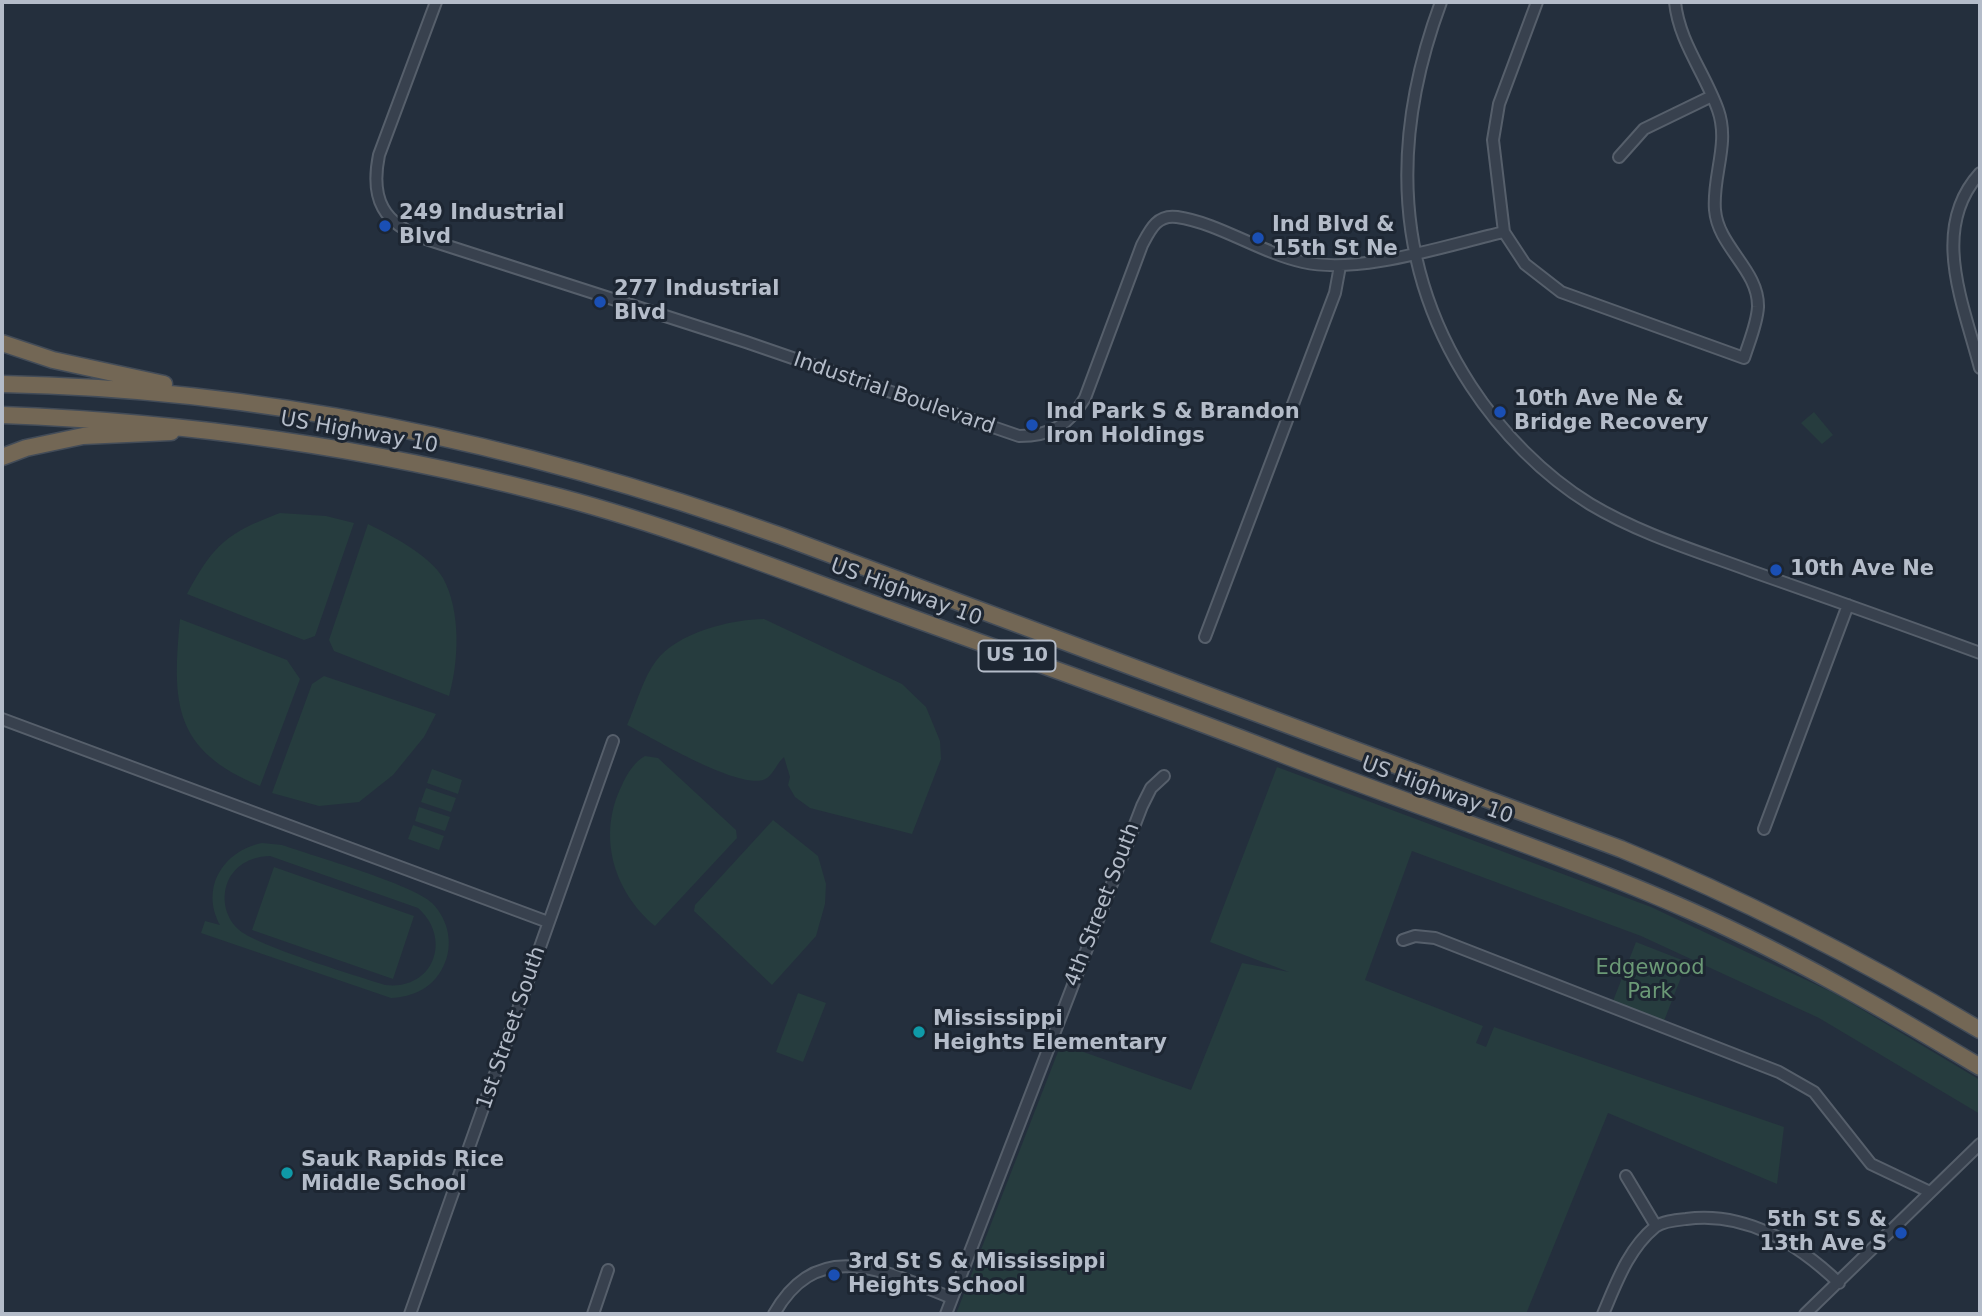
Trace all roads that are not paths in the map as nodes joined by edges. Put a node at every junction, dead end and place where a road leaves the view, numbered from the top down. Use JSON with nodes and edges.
{"nodes":[{"id":1,"x":436,"y":2,"type":"edge"},
{"id":2,"x":1441,"y":2,"type":"edge"},
{"id":3,"x":1537,"y":2,"type":"edge"},
{"id":4,"x":1675,"y":2,"type":"edge"},
{"id":5,"x":1712,"y":96,"type":"junction"},
{"id":6,"x":1619,"y":157,"type":"dead end"},
{"id":7,"x":1980,"y":173,"type":"edge"},
{"id":8,"x":1504,"y":232,"type":"junction"},
{"id":9,"x":1413,"y":253,"type":"junction"},
{"id":10,"x":1340,"y":266,"type":"junction"},
{"id":11,"x":2,"y":343,"type":"edge"},
{"id":12,"x":1980,"y":368,"type":"edge"},
{"id":13,"x":2,"y":384,"type":"edge"},
{"id":14,"x":266,"y":404,"type":"junction"},
{"id":15,"x":2,"y":415,"type":"edge"},
{"id":16,"x":191,"y":427,"type":"junction"},
{"id":17,"x":2,"y":457,"type":"edge"},
{"id":18,"x":1848,"y":605,"type":"junction"},
{"id":19,"x":1205,"y":637,"type":"dead end"},
{"id":20,"x":1980,"y":653,"type":"edge"},
{"id":21,"x":2,"y":719,"type":"edge"},
{"id":22,"x":613,"y":741,"type":"dead end"},
{"id":23,"x":1164,"y":776,"type":"dead end"},
{"id":24,"x":1764,"y":829,"type":"dead end"},
{"id":25,"x":548,"y":922,"type":"junction"},
{"id":26,"x":1403,"y":940,"type":"dead end"},
{"id":27,"x":1980,"y":1030,"type":"edge"},
{"id":28,"x":1980,"y":1067,"type":"edge"},
{"id":29,"x":1980,"y":1144,"type":"edge"},
{"id":30,"x":1626,"y":1176,"type":"dead end"},
{"id":31,"x":1930,"y":1192,"type":"junction"},
{"id":32,"x":1656,"y":1226,"type":"junction"},
{"id":33,"x":608,"y":1270,"type":"dead end"},
{"id":34,"x":1839,"y":1283,"type":"junction"},
{"id":35,"x":953,"y":1298,"type":"junction"},
{"id":36,"x":411,"y":1314,"type":"edge"},
{"id":37,"x":593,"y":1314,"type":"edge"},
{"id":38,"x":774,"y":1314,"type":"edge"},
{"id":39,"x":946,"y":1314,"type":"edge"},
{"id":40,"x":1603,"y":1314,"type":"edge"},
{"id":41,"x":1805,"y":1314,"type":"edge"}],
"edges":[{"from":1,"to":10,"type":"street","name":"Industrial Boulevard"},
{"from":2,"to":9,"type":"street"},
{"from":3,"to":8,"type":"street"},
{"from":4,"to":5,"type":"street"},
{"from":5,"to":6,"type":"street"},
{"from":5,"to":8,"type":"street"},
{"from":7,"to":12,"type":"street"},
{"from":8,"to":9,"type":"street","name":"Industrial Boulevard"},
{"from":9,"to":10,"type":"street","name":"Industrial Boulevard"},
{"from":9,"to":18,"type":"street"},
{"from":10,"to":19,"type":"street"},
{"from":11,"to":14,"type":"highway"},
{"from":13,"to":14,"type":"highway","name":"US Highway 10"},
{"from":14,"to":27,"type":"highway","name":"US Highway 10","number":"US 10"},
{"from":15,"to":16,"type":"highway","name":"US Highway 10","number":"US 10"},
{"from":16,"to":17,"type":"highway"},
{"from":16,"to":28,"type":"highway","name":"US Highway 10","number":"US 10"},
{"from":18,"to":20,"type":"street"},
{"from":18,"to":24,"type":"street"},
{"from":21,"to":25,"type":"street"},
{"from":22,"to":25,"type":"street","name":"1st Street South"},
{"from":23,"to":35,"type":"street","name":"4th Street South"},
{"from":25,"to":36,"type":"street","name":"1st Street South"},
{"from":26,"to":31,"type":"street"},
{"from":29,"to":31,"type":"street"},
{"from":30,"to":32,"type":"street"},
{"from":31,"to":34,"type":"street"},
{"from":32,"to":34,"type":"street"},
{"from":32,"to":40,"type":"street"},
{"from":33,"to":37,"type":"street"},
{"from":34,"to":41,"type":"street"},
{"from":35,"to":38,"type":"street"},
{"from":35,"to":39,"type":"street","name":"4th Street South"}]}
